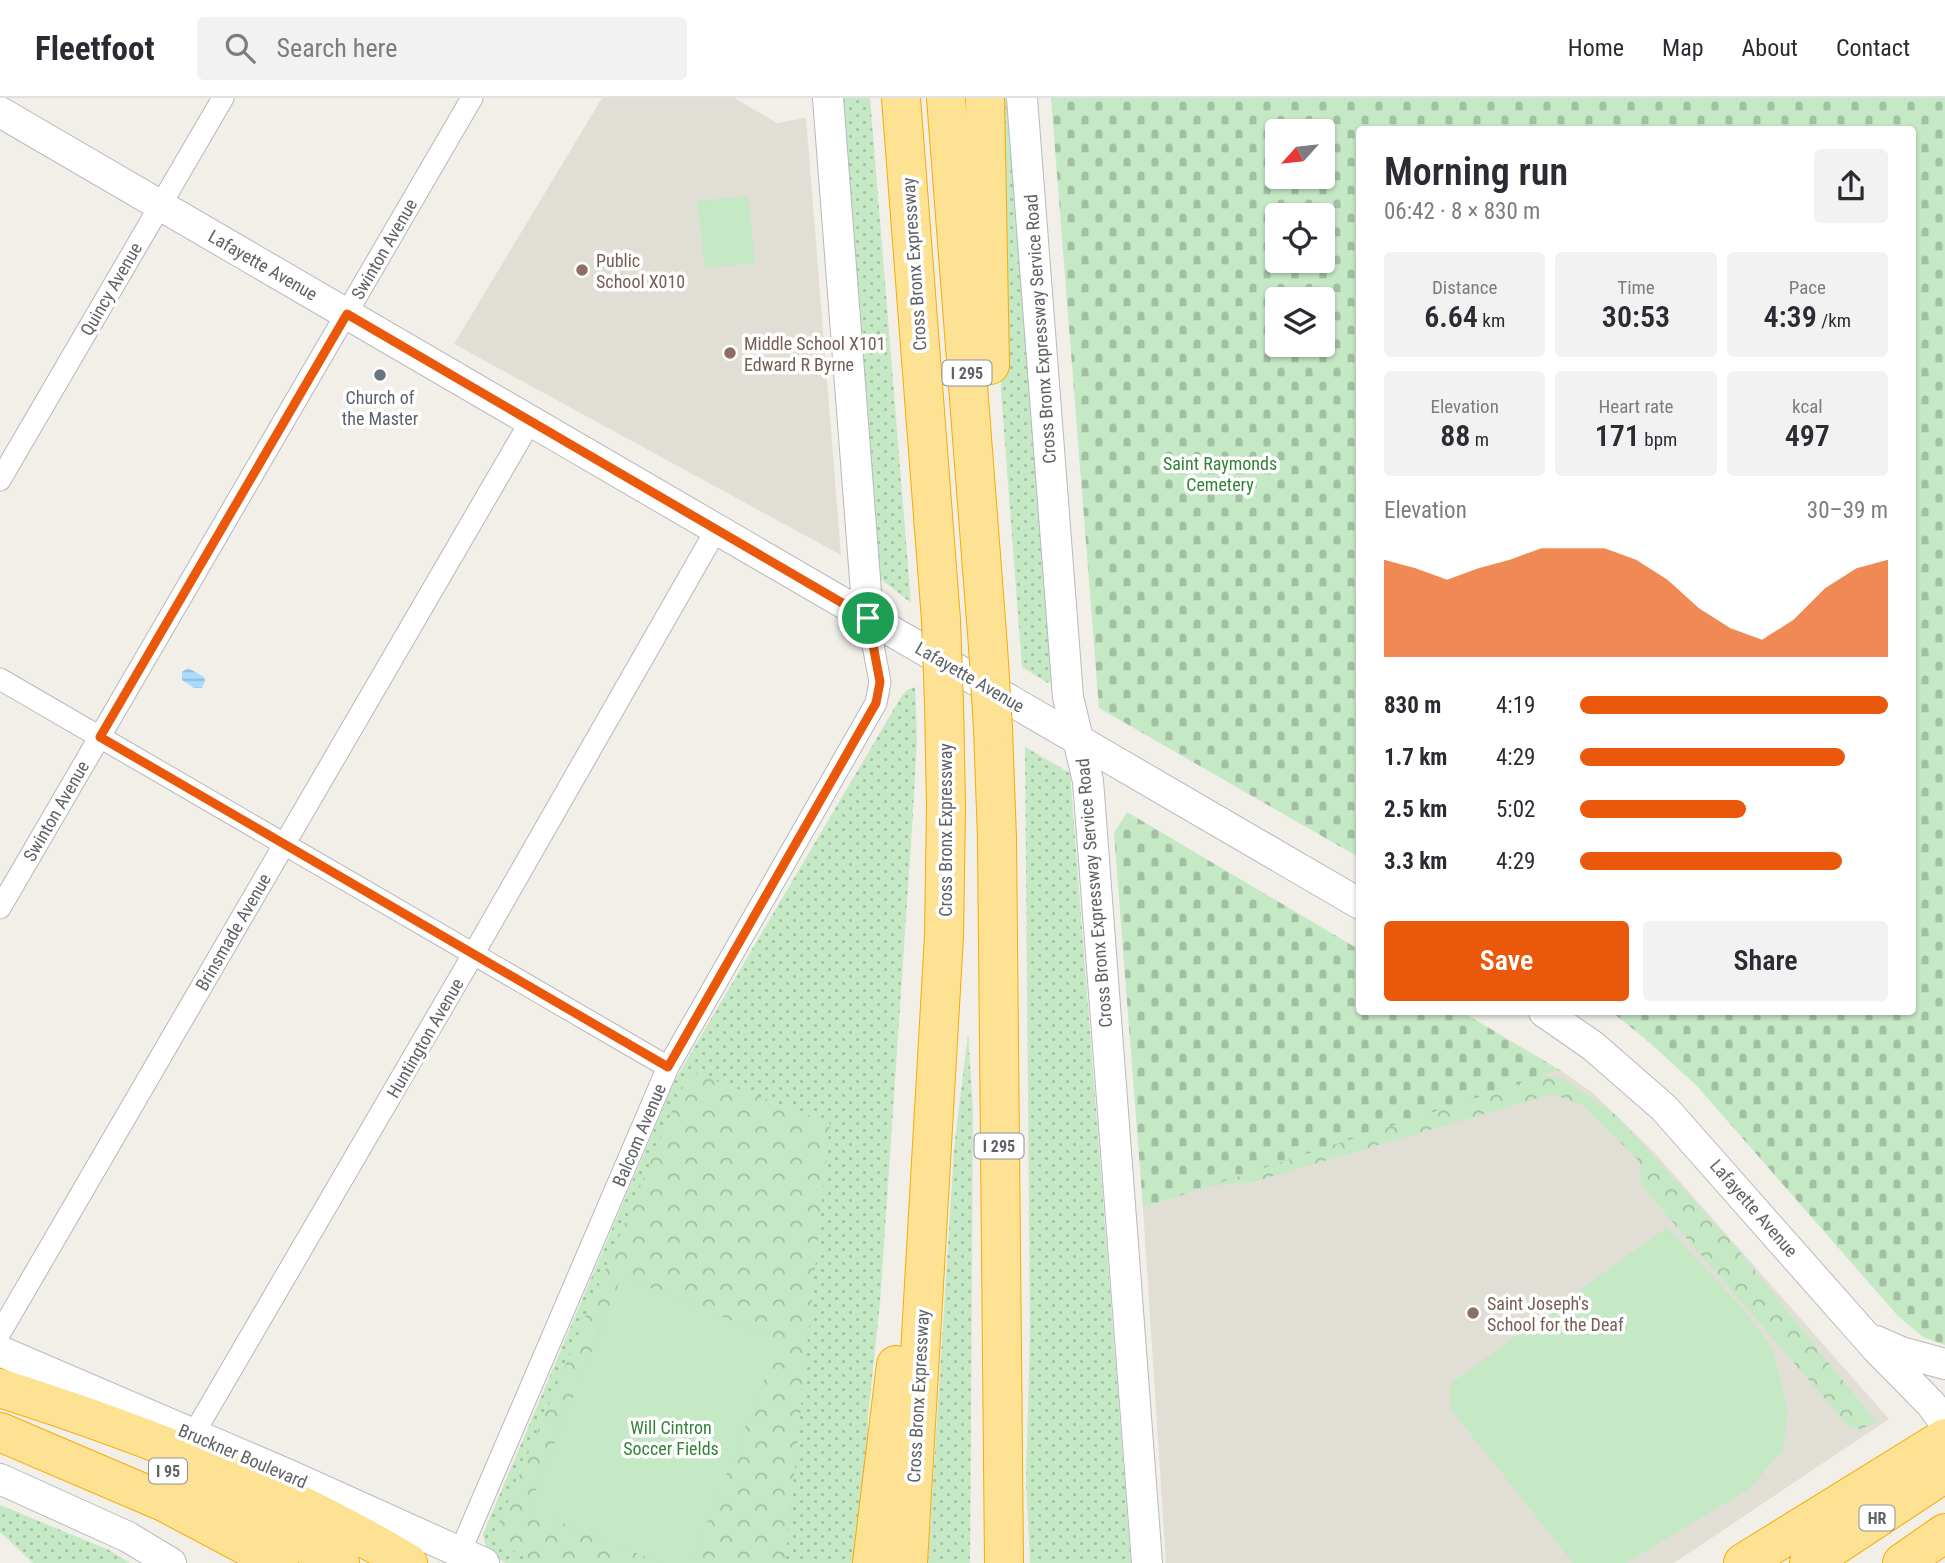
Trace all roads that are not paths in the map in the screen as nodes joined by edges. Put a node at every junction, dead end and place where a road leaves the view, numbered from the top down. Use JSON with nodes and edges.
{"nodes":[{"id":1,"x":223,"y":98,"type":"edge"},
{"id":2,"x":472,"y":98,"type":"edge"},
{"id":3,"x":828,"y":98,"type":"edge"},
{"id":4,"x":901,"y":98,"type":"edge"},
{"id":5,"x":946,"y":98,"type":"edge"},
{"id":6,"x":985,"y":98,"type":"edge"},
{"id":7,"x":1022,"y":98,"type":"edge"},
{"id":8,"x":0,"y":112,"type":"edge"},
{"id":9,"x":160,"y":205,"type":"junction"},
{"id":10,"x":347,"y":314,"type":"junction"},
{"id":11,"x":530,"y":422,"type":"junction"},
{"id":12,"x":0,"y":480,"type":"edge"},
{"id":13,"x":716,"y":530,"type":"junction"},
{"id":14,"x":868,"y":618,"type":"junction"},
{"id":15,"x":988,"y":647,"type":"junction"},
{"id":16,"x":0,"y":679,"type":"edge"},
{"id":17,"x":100,"y":737,"type":"junction"},
{"id":18,"x":1079,"y":740,"type":"junction"},
{"id":19,"x":285,"y":844,"type":"junction"},
{"id":20,"x":1356,"y":902,"type":"edge"},
{"id":21,"x":0,"y":908,"type":"edge"},
{"id":22,"x":474,"y":953,"type":"junction"},
{"id":23,"x":943,"y":967,"type":"junction"},
{"id":24,"x":1548,"y":1015,"type":"edge"},
{"id":25,"x":668,"y":1067,"type":"junction"},
{"id":26,"x":0,"y":1333,"type":"edge"},
{"id":27,"x":1863,"y":1333,"type":"junction"},
{"id":28,"x":0,"y":1351,"type":"edge"},
{"id":29,"x":1945,"y":1364,"type":"edge"},
{"id":30,"x":0,"y":1388,"type":"edge"},
{"id":31,"x":0,"y":1395,"type":"edge"},
{"id":32,"x":1941,"y":1415,"type":"edge"},
{"id":33,"x":0,"y":1432,"type":"edge"},
{"id":34,"x":193,"y":1435,"type":"junction"},
{"id":35,"x":0,"y":1439,"type":"edge"},
{"id":36,"x":1945,"y":1473,"type":"edge"},
{"id":37,"x":0,"y":1479,"type":"edge"},
{"id":38,"x":1945,"y":1504,"type":"edge"},
{"id":39,"x":1945,"y":1533,"type":"edge"},
{"id":40,"x":472,"y":1558,"type":"edge"},
{"id":41,"x":171,"y":1563,"type":"edge"},
{"id":42,"x":226,"y":1563,"type":"edge"},
{"id":43,"x":279,"y":1563,"type":"edge"},
{"id":44,"x":340,"y":1563,"type":"edge"},
{"id":45,"x":408,"y":1563,"type":"edge"},
{"id":46,"x":872,"y":1563,"type":"edge"},
{"id":47,"x":908,"y":1563,"type":"edge"},
{"id":48,"x":1004,"y":1563,"type":"edge"},
{"id":49,"x":1147,"y":1563,"type":"edge"},
{"id":50,"x":1742,"y":1563,"type":"edge"},
{"id":51,"x":1809,"y":1563,"type":"edge"},
{"id":52,"x":1855,"y":1563,"type":"edge"},
{"id":53,"x":1902,"y":1563,"type":"edge"}],
"edges":[{"from":1,"to":9,"type":"street","name":"Quincy Avenue"},
{"from":2,"to":10,"type":"street","name":"Swinton Avenue"},
{"from":3,"to":14,"type":"street"},
{"from":4,"to":23,"type":"highway","name":"Cross Bronx Expressway","number":"I 295","bridge":true},
{"from":5,"to":15,"type":"highway","number":"I 295"},
{"from":6,"to":15,"type":"highway"},
{"from":7,"to":18,"type":"street","name":"Cross Bronx Expressway Service Road"},
{"from":8,"to":9,"type":"street","name":"Lafayette Avenue"},
{"from":9,"to":10,"type":"street","name":"Lafayette Avenue"},
{"from":9,"to":12,"type":"street","name":"Quincy Avenue"},
{"from":10,"to":11,"type":"street","name":"Lafayette Avenue"},
{"from":10,"to":17,"type":"street","name":"Swinton Avenue"},
{"from":11,"to":13,"type":"street","name":"Lafayette Avenue"},
{"from":11,"to":19,"type":"street","name":"Brinsmade Avenue"},
{"from":13,"to":14,"type":"street","name":"Lafayette Avenue"},
{"from":13,"to":22,"type":"street","name":"Huntington Avenue"},
{"from":14,"to":18,"type":"street","name":"Lafayette Avenue"},
{"from":14,"to":25,"type":"street","name":"Balcom Avenue"},
{"from":15,"to":48,"type":"highway","number":"I 295","bridge":true},
{"from":16,"to":17,"type":"street"},
{"from":17,"to":19,"type":"street"},
{"from":17,"to":21,"type":"street","name":"Swinton Avenue"},
{"from":18,"to":20,"type":"street","name":"Lafayette Avenue"},
{"from":18,"to":49,"type":"street","name":"Cross Bronx Expressway Service Road"},
{"from":19,"to":22,"type":"street"},
{"from":19,"to":26,"type":"street","name":"Brinsmade Avenue"},
{"from":22,"to":25,"type":"street"},
{"from":22,"to":34,"type":"street","name":"Huntington Avenue"},
{"from":23,"to":46,"type":"highway"},
{"from":23,"to":47,"type":"highway","name":"Cross Bronx Expressway","number":"I 295"},
{"from":24,"to":27,"type":"street","name":"Lafayette Avenue"},
{"from":25,"to":40,"type":"street","name":"Balcom Avenue"},
{"from":27,"to":29,"type":"street"},
{"from":27,"to":32,"type":"street","name":"Lafayette Avenue"},
{"from":28,"to":34,"type":"street","name":"Bruckner Boulevard"},
{"from":30,"to":45,"type":"highway"},
{"from":31,"to":44,"type":"highway","number":"I 95"},
{"from":32,"to":50,"type":"highway"},
{"from":33,"to":43,"type":"highway"},
{"from":34,"to":40,"type":"street","name":"Bruckner Boulevard"},
{"from":35,"to":42,"type":"highway","number":"I 95"},
{"from":36,"to":51,"type":"highway","number":"HR"},
{"from":37,"to":41,"type":"street"},
{"from":38,"to":52,"type":"highway"},
{"from":39,"to":53,"type":"highway"}]}
